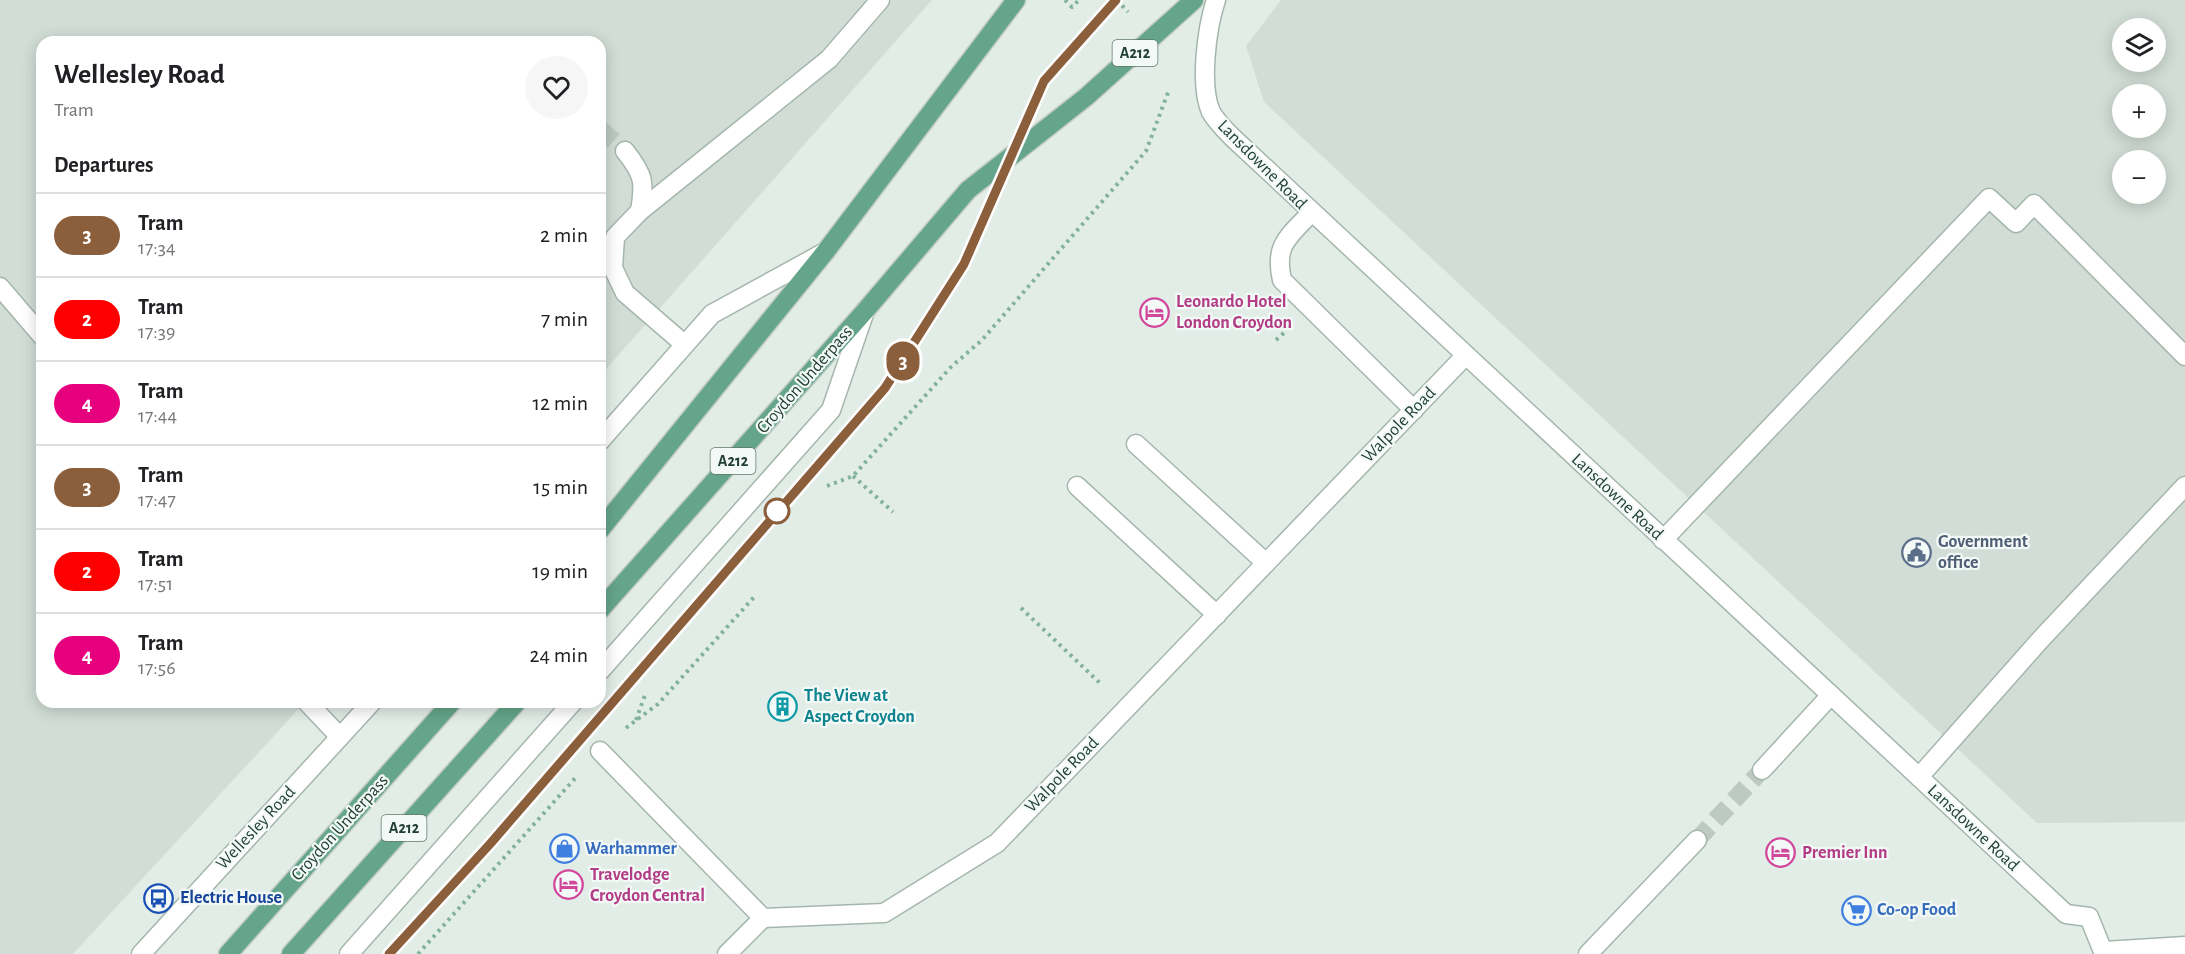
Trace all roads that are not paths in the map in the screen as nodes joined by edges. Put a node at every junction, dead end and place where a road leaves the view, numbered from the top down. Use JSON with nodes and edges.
{"nodes":[{"id":1,"x":880,"y":0,"type":"edge"},
{"id":2,"x":1016,"y":0,"type":"edge"},
{"id":3,"x":1194,"y":0,"type":"edge"},
{"id":4,"x":1216,"y":0,"type":"edge"},
{"id":5,"x":625,"y":151,"type":"tunnel mouth"},
{"id":6,"x":640,"y":211,"type":"junction"},
{"id":7,"x":1311,"y":213,"type":"junction"},
{"id":8,"x":615,"y":237,"type":"junction"},
{"id":9,"x":606,"y":244,"type":"edge"},
{"id":10,"x":826,"y":251,"type":"junction"},
{"id":11,"x":0,"y":287,"type":"edge"},
{"id":12,"x":865,"y":311,"type":"junction"},
{"id":13,"x":36,"y":329,"type":"edge"},
{"id":14,"x":684,"y":344,"type":"junction"},
{"id":15,"x":1465,"y":356,"type":"junction"},
{"id":16,"x":2185,"y":356,"type":"edge"},
{"id":17,"x":1414,"y":410,"type":"junction"},
{"id":18,"x":606,"y":434,"type":"edge"},
{"id":19,"x":1136,"y":444,"type":"dead end"},
{"id":20,"x":1077,"y":486,"type":"dead end"},
{"id":21,"x":2185,"y":486,"type":"edge"},
{"id":22,"x":606,"y":523,"type":"edge"},
{"id":23,"x":1663,"y":540,"type":"junction"},
{"id":24,"x":1266,"y":563,"type":"junction"},
{"id":25,"x":606,"y":603,"type":"edge"},
{"id":26,"x":1217,"y":615,"type":"junction"},
{"id":27,"x":606,"y":665,"type":"edge"},
{"id":28,"x":1830,"y":695,"type":"junction"},
{"id":29,"x":313,"y":708,"type":"edge"},
{"id":30,"x":367,"y":708,"type":"edge"},
{"id":31,"x":447,"y":708,"type":"edge"},
{"id":32,"x":512,"y":708,"type":"edge"},
{"id":33,"x":568,"y":708,"type":"edge"},
{"id":34,"x":340,"y":737,"type":"junction"},
{"id":35,"x":600,"y":751,"type":"dead end"},
{"id":36,"x":1762,"y":770,"type":"tunnel mouth"},
{"id":37,"x":1919,"y":777,"type":"junction"},
{"id":38,"x":1697,"y":840,"type":"tunnel mouth"},
{"id":39,"x":763,"y":918,"type":"junction"},
{"id":40,"x":2185,"y":946,"type":"edge"},
{"id":41,"x":2104,"y":952,"type":"edge"},
{"id":42,"x":141,"y":954,"type":"edge"},
{"id":43,"x":228,"y":954,"type":"edge"},
{"id":44,"x":291,"y":954,"type":"edge"},
{"id":45,"x":349,"y":954,"type":"edge"},
{"id":46,"x":727,"y":954,"type":"edge"},
{"id":47,"x":1588,"y":954,"type":"edge"}],
"edges":[{"from":1,"to":6,"type":"street"},
{"from":2,"to":10,"type":"main road"},
{"from":3,"to":12,"type":"main road","number":"A212"},
{"from":4,"to":7,"type":"street","name":"Lansdowne Road"},
{"from":5,"to":6,"type":"street"},
{"from":6,"to":8,"type":"street"},
{"from":7,"to":15,"type":"street","name":"Lansdowne Road"},
{"from":7,"to":17,"type":"street"},
{"from":8,"to":9,"type":"street"},
{"from":8,"to":14,"type":"street"},
{"from":10,"to":14,"type":"street"},
{"from":10,"to":22,"type":"main road"},
{"from":11,"to":13,"type":"street"},
{"from":12,"to":25,"type":"main road","name":"Croydon Underpass","number":"A212"},
{"from":12,"to":27,"type":"street"},
{"from":14,"to":18,"type":"street"},
{"from":15,"to":17,"type":"street","name":"Walpole Road"},
{"from":15,"to":23,"type":"street","name":"Lansdowne Road"},
{"from":16,"to":23,"type":"street"},
{"from":17,"to":24,"type":"street","name":"Walpole Road"},
{"from":19,"to":24,"type":"street"},
{"from":20,"to":26,"type":"street"},
{"from":21,"to":37,"type":"street"},
{"from":23,"to":28,"type":"street","name":"Lansdowne Road"},
{"from":24,"to":26,"type":"street","name":"Walpole Road"},
{"from":26,"to":39,"type":"street","name":"Walpole Road"},
{"from":28,"to":36,"type":"street"},
{"from":28,"to":37,"type":"street","name":"Lansdowne Road"},
{"from":29,"to":34,"type":"street"},
{"from":30,"to":34,"type":"street","name":"Wellesley Road"},
{"from":31,"to":43,"type":"main road","name":"Croydon Underpass","number":"A212"},
{"from":32,"to":44,"type":"main road","number":"A212"},
{"from":33,"to":45,"type":"street"},
{"from":34,"to":42,"type":"street","name":"Wellesley Road"},
{"from":35,"to":39,"type":"street"},
{"from":37,"to":41,"type":"street","name":"Lansdowne Road"},
{"from":38,"to":47,"type":"street"},
{"from":39,"to":46,"type":"street"},
{"from":40,"to":41,"type":"street","name":"Lansdowne Road"}]}
